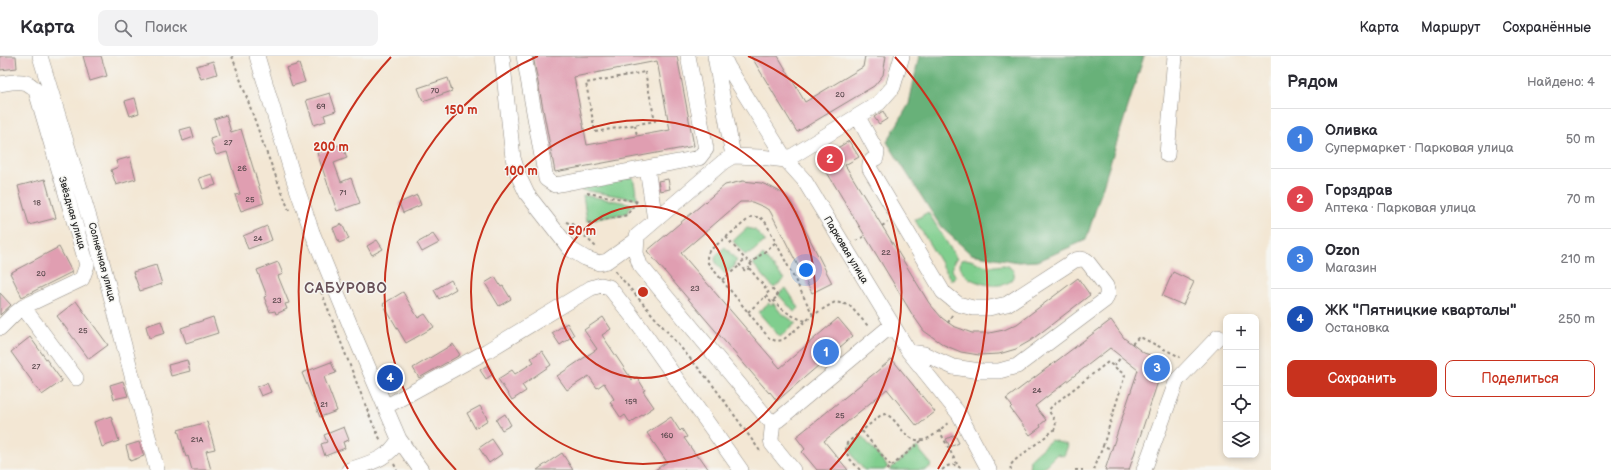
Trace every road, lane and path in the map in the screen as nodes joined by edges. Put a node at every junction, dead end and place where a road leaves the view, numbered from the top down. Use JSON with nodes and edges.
{"nodes":[{"id":1,"x":40,"y":56,"type":"edge"},
{"id":2,"x":257,"y":56,"type":"edge"},
{"id":3,"x":502,"y":56,"type":"edge"},
{"id":4,"x":524,"y":56,"type":"edge"},
{"id":5,"x":688,"y":56,"type":"edge"},
{"id":6,"x":715,"y":56,"type":"edge"},
{"id":7,"x":723,"y":56,"type":"edge"},
{"id":8,"x":902,"y":56,"type":"edge"},
{"id":9,"x":1175,"y":56,"type":"edge"},
{"id":10,"x":0,"y":84,"type":"edge"},
{"id":11,"x":858,"y":117,"type":"junction"},
{"id":12,"x":635,"y":125,"type":"junction"},
{"id":13,"x":637,"y":136,"type":"dead end"},
{"id":14,"x":1167,"y":155,"type":"dead end"},
{"id":15,"x":733,"y":156,"type":"junction"},
{"id":16,"x":786,"y":160,"type":"junction"},
{"id":17,"x":647,"y":168,"type":"junction"},
{"id":18,"x":582,"y":193,"type":"dead end"},
{"id":19,"x":637,"y":201,"type":"junction"},
{"id":20,"x":652,"y":202,"type":"junction"},
{"id":21,"x":655,"y":220,"type":"junction"},
{"id":22,"x":565,"y":221,"type":"dead end"},
{"id":23,"x":588,"y":223,"type":"dead end"},
{"id":24,"x":726,"y":237,"type":"junction"},
{"id":25,"x":635,"y":241,"type":"junction"},
{"id":26,"x":776,"y":242,"type":"junction"},
{"id":27,"x":745,"y":259,"type":"junction"},
{"id":28,"x":603,"y":262,"type":"junction"},
{"id":29,"x":750,"y":264,"type":"junction"},
{"id":30,"x":740,"y":265,"type":"junction"},
{"id":31,"x":749,"y":268,"type":"junction"},
{"id":32,"x":722,"y":280,"type":"junction"},
{"id":33,"x":601,"y":285,"type":"junction"},
{"id":34,"x":769,"y":292,"type":"junction"},
{"id":35,"x":766,"y":296,"type":"junction"},
{"id":36,"x":773,"y":300,"type":"junction"},
{"id":37,"x":23,"y":307,"type":"junction"},
{"id":38,"x":748,"y":312,"type":"junction"},
{"id":39,"x":813,"y":315,"type":"junction"},
{"id":40,"x":806,"y":321,"type":"junction"},
{"id":41,"x":892,"y":325,"type":"junction"},
{"id":42,"x":0,"y":328,"type":"edge"},
{"id":43,"x":878,"y":337,"type":"junction"},
{"id":44,"x":1218,"y":338,"type":"dead end"},
{"id":45,"x":1132,"y":344,"type":"dead end"},
{"id":46,"x":909,"y":352,"type":"junction"},
{"id":47,"x":1121,"y":357,"type":"dead end"},
{"id":48,"x":1193,"y":364,"type":"junction"},
{"id":49,"x":1114,"y":366,"type":"junction"},
{"id":50,"x":76,"y":378,"type":"dead end"},
{"id":51,"x":385,"y":407,"type":"junction"},
{"id":52,"x":959,"y":414,"type":"junction"},
{"id":53,"x":773,"y":421,"type":"junction"},
{"id":54,"x":939,"y":430,"type":"junction"},
{"id":55,"x":862,"y":431,"type":"junction"},
{"id":56,"x":399,"y":439,"type":"junction"},
{"id":57,"x":921,"y":440,"type":"junction"},
{"id":58,"x":1102,"y":446,"type":"junction"},
{"id":59,"x":1112,"y":449,"type":"dead end"},
{"id":60,"x":762,"y":454,"type":"dead end"},
{"id":61,"x":957,"y":464,"type":"junction"},
{"id":62,"x":892,"y":466,"type":"junction"},
{"id":63,"x":157,"y":470,"type":"edge"},
{"id":64,"x":349,"y":470,"type":"edge"},
{"id":65,"x":421,"y":470,"type":"edge"},
{"id":66,"x":741,"y":470,"type":"edge"},
{"id":67,"x":793,"y":470,"type":"edge"},
{"id":68,"x":860,"y":470,"type":"edge"},
{"id":69,"x":887,"y":470,"type":"edge"},
{"id":70,"x":942,"y":470,"type":"edge"},
{"id":71,"x":963,"y":470,"type":"edge"},
{"id":72,"x":988,"y":470,"type":"edge"},
{"id":73,"x":1011,"y":470,"type":"edge"},
{"id":74,"x":1076,"y":470,"type":"edge"},
{"id":75,"x":1083,"y":470,"type":"edge"},
{"id":76,"x":1094,"y":470,"type":"edge"},
{"id":77,"x":1144,"y":470,"type":"edge"}],
"edges":[{"from":1,"to":63,"type":"street","name":"Солнечная улица"},
{"from":2,"to":51,"type":"street"},
{"from":3,"to":28,"type":"street"},
{"from":4,"to":17,"type":"street"},
{"from":5,"to":17,"type":"street"},
{"from":6,"to":15,"type":"street"},
{"from":7,"to":16,"type":"street","name":"Парковая улица"},
{"from":8,"to":11,"type":"street"},
{"from":9,"to":14,"type":"street"},
{"from":10,"to":37,"type":"street","name":"Звёздная улица"},
{"from":11,"to":16,"type":"street"},
{"from":11,"to":46,"type":"street"},
{"from":12,"to":12,"type":"path"},
{"from":12,"to":13,"type":"path"},
{"from":15,"to":16,"type":"street"},
{"from":15,"to":21,"type":"street"},
{"from":16,"to":41,"type":"street","name":"Парковая улица"},
{"from":17,"to":20,"type":"street"},
{"from":18,"to":19,"type":"path"},
{"from":19,"to":20,"type":"path"},
{"from":19,"to":23,"type":"path"},
{"from":20,"to":21,"type":"street"},
{"from":21,"to":25,"type":"street"},
{"from":22,"to":28,"type":"path"},
{"from":24,"to":26,"type":"path"},
{"from":24,"to":27,"type":"path"},
{"from":24,"to":32,"type":"path"},
{"from":25,"to":28,"type":"street"},
{"from":25,"to":53,"type":"street"},
{"from":26,"to":29,"type":"path"},
{"from":26,"to":39,"type":"path"},
{"from":27,"to":29,"type":"path"},
{"from":27,"to":30,"type":"path"},
{"from":28,"to":33,"type":"street"},
{"from":28,"to":60,"type":"path"},
{"from":29,"to":31,"type":"path"},
{"from":30,"to":31,"type":"path"},
{"from":30,"to":32,"type":"path"},
{"from":31,"to":34,"type":"path"},
{"from":32,"to":38,"type":"path"},
{"from":33,"to":51,"type":"street"},
{"from":33,"to":66,"type":"street"},
{"from":34,"to":35,"type":"path"},
{"from":34,"to":36,"type":"path"},
{"from":35,"to":36,"type":"path"},
{"from":35,"to":38,"type":"path"},
{"from":36,"to":40,"type":"path"},
{"from":37,"to":42,"type":"street","name":"Звёздная улица"},
{"from":37,"to":50,"type":"street"},
{"from":38,"to":40,"type":"path"},
{"from":39,"to":40,"type":"path"},
{"from":39,"to":43,"type":"path"},
{"from":41,"to":43,"type":"street"},
{"from":41,"to":46,"type":"street","name":"Парковая улица"},
{"from":43,"to":53,"type":"street"},
{"from":44,"to":48,"type":"street"},
{"from":45,"to":48,"type":"path"},
{"from":46,"to":52,"type":"street","name":"Парковая улица"},
{"from":47,"to":49,"type":"path"},
{"from":48,"to":77,"type":"street"},
{"from":49,"to":58,"type":"path"},
{"from":49,"to":73,"type":"path"},
{"from":51,"to":56,"type":"street"},
{"from":52,"to":54,"type":"path"},
{"from":52,"to":72,"type":"street","name":"Парковая улица"},
{"from":53,"to":67,"type":"street"},
{"from":54,"to":57,"type":"path"},
{"from":54,"to":61,"type":"path"},
{"from":55,"to":57,"type":"path"},
{"from":55,"to":62,"type":"path"},
{"from":55,"to":68,"type":"path"},
{"from":56,"to":64,"type":"street"},
{"from":56,"to":65,"type":"street"},
{"from":57,"to":62,"type":"path"},
{"from":58,"to":59,"type":"path"},
{"from":58,"to":76,"type":"path"},
{"from":61,"to":70,"type":"path"},
{"from":61,"to":71,"type":"path"},
{"from":62,"to":69,"type":"path"},
{"from":74,"to":75,"type":"path"}]}
